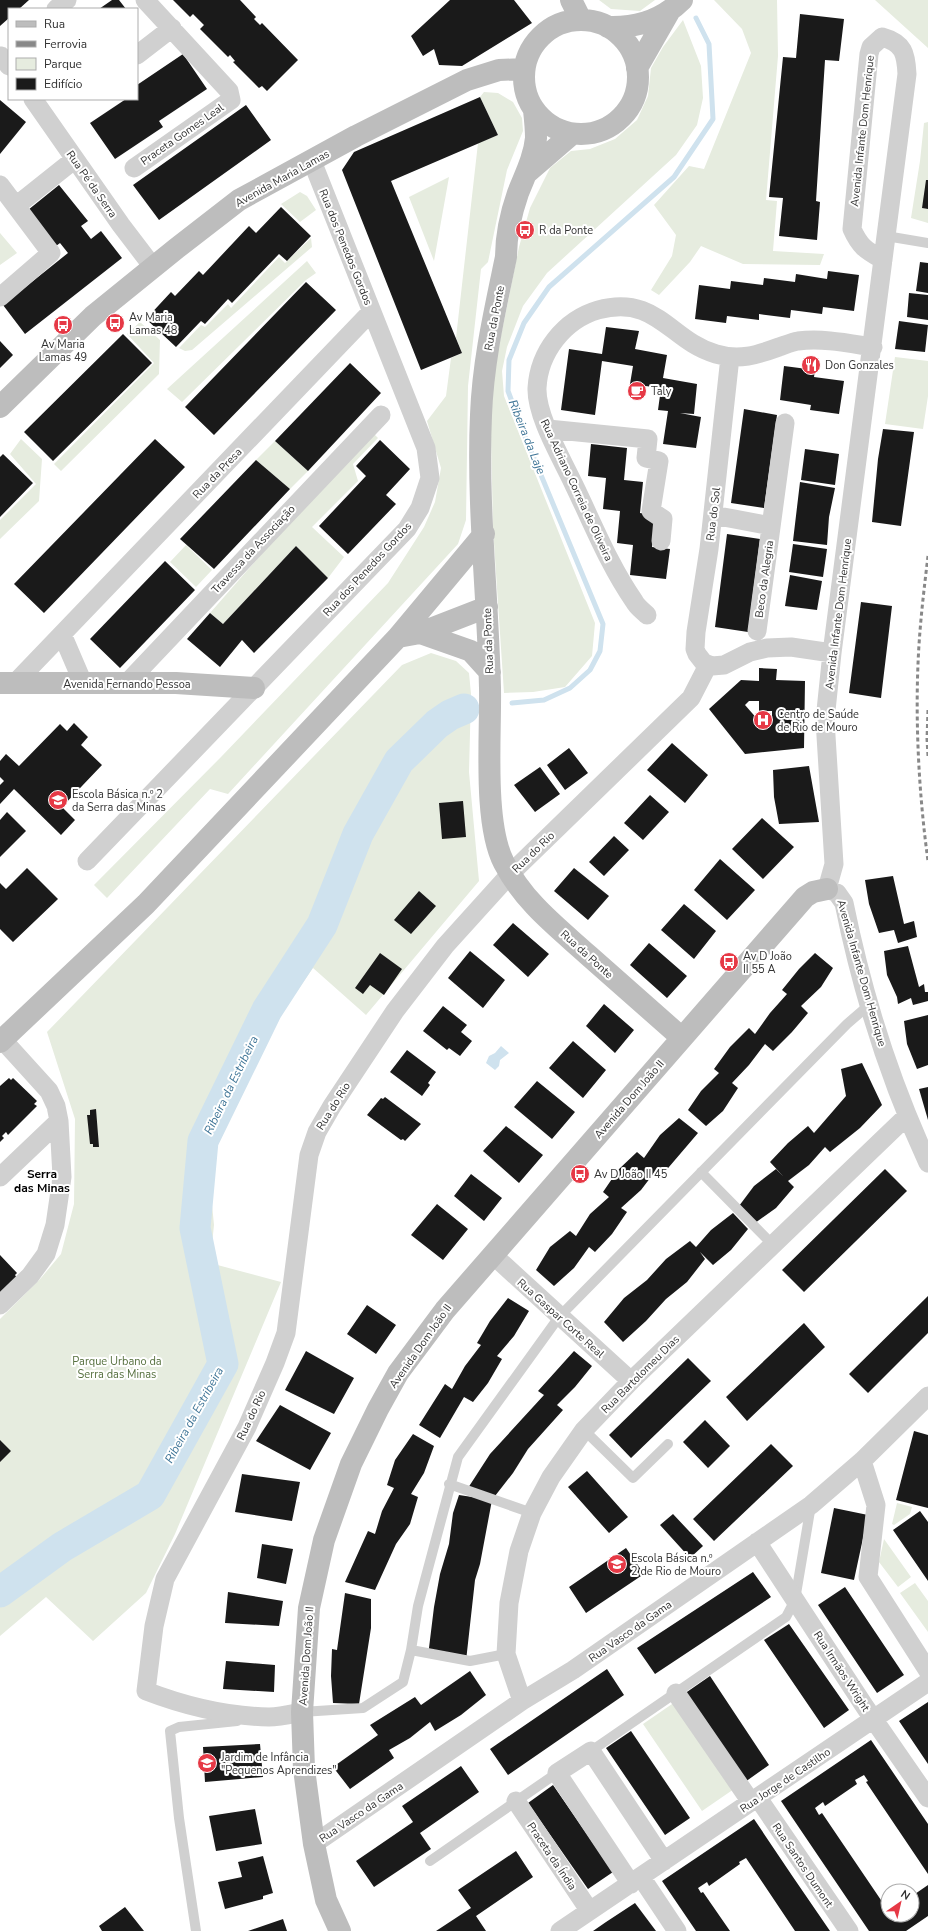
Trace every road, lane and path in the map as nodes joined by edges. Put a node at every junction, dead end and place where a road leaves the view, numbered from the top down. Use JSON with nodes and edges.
{"nodes":[{"id":1,"x":67,"y":0,"type":"edge"},
{"id":2,"x":145,"y":0,"type":"edge"},
{"id":3,"x":571,"y":0,"type":"edge"},
{"id":4,"x":675,"y":6,"type":"edge"},
{"id":5,"x":57,"y":8,"type":"edge"},
{"id":6,"x":581,"y":20,"type":"junction"},
{"id":7,"x":608,"y":27,"type":"junction"},
{"id":8,"x":172,"y":28,"type":"junction"},
{"id":9,"x":138,"y":54,"type":"edge"},
{"id":10,"x":638,"y":68,"type":"junction"},
{"id":11,"x":524,"y":69,"type":"junction"},
{"id":12,"x":34,"y":100,"type":"edge"},
{"id":13,"x":534,"y":110,"type":"junction"},
{"id":14,"x":572,"y":134,"type":"junction"},
{"id":15,"x":75,"y":159,"type":"junction"},
{"id":16,"x":312,"y":161,"type":"junction"},
{"id":17,"x":134,"y":168,"type":"dead end"},
{"id":18,"x":528,"y":172,"type":"junction"},
{"id":19,"x":0,"y":185,"type":"edge"},
{"id":20,"x":16,"y":206,"type":"junction"},
{"id":21,"x":886,"y":236,"type":"junction"},
{"id":22,"x":928,"y":243,"type":"edge"},
{"id":23,"x":883,"y":260,"type":"junction"},
{"id":24,"x":153,"y":267,"type":"junction"},
{"id":25,"x":0,"y":297,"type":"edge"},
{"id":26,"x":371,"y":312,"type":"junction"},
{"id":27,"x":873,"y":347,"type":"junction"},
{"id":28,"x":730,"y":357,"type":"junction"},
{"id":29,"x":0,"y":407,"type":"edge"},
{"id":30,"x":380,"y":415,"type":"dead end"},
{"id":31,"x":785,"y":423,"type":"dead end"},
{"id":32,"x":548,"y":429,"type":"junction"},
{"id":33,"x":712,"y":515,"type":"junction"},
{"id":34,"x":771,"y":526,"type":"junction"},
{"id":35,"x":484,"y":534,"type":"junction"},
{"id":36,"x":661,"y":541,"type":"dead end"},
{"id":37,"x":487,"y":607,"type":"junction"},
{"id":38,"x":648,"y":616,"type":"dead end"},
{"id":39,"x":757,"y":631,"type":"dead end"},
{"id":40,"x":420,"y":633,"type":"junction"},
{"id":41,"x":62,"y":634,"type":"junction"},
{"id":42,"x":398,"y":637,"type":"junction"},
{"id":43,"x":832,"y":653,"type":"junction"},
{"id":44,"x":708,"y":665,"type":"junction"},
{"id":45,"x":490,"y":672,"type":"junction"},
{"id":46,"x":8,"y":683,"type":"edge"},
{"id":47,"x":83,"y":684,"type":"junction"},
{"id":48,"x":126,"y":684,"type":"junction"},
{"id":49,"x":254,"y":688,"type":"junction"},
{"id":50,"x":87,"y":861,"type":"dead end"},
{"id":51,"x":510,"y":874,"type":"junction"},
{"id":52,"x":827,"y":889,"type":"junction"},
{"id":53,"x":869,"y":1005,"type":"junction"},
{"id":54,"x":682,"y":1038,"type":"junction"},
{"id":55,"x":1,"y":1040,"type":"edge"},
{"id":56,"x":907,"y":1116,"type":"junction"},
{"id":57,"x":59,"y":1121,"type":"junction"},
{"id":58,"x":928,"y":1163,"type":"edge"},
{"id":59,"x":701,"y":1172,"type":"junction"},
{"id":60,"x":0,"y":1177,"type":"edge"},
{"id":61,"x":772,"y":1244,"type":"junction"},
{"id":62,"x":493,"y":1254,"type":"junction"},
{"id":63,"x":0,"y":1306,"type":"edge"},
{"id":64,"x":559,"y":1317,"type":"junction"},
{"id":65,"x":631,"y":1381,"type":"junction"},
{"id":66,"x":928,"y":1396,"type":"edge"},
{"id":67,"x":584,"y":1430,"type":"junction"},
{"id":68,"x":668,"y":1444,"type":"dead end"},
{"id":69,"x":862,"y":1461,"type":"junction"},
{"id":70,"x":449,"y":1484,"type":"junction"},
{"id":71,"x":811,"y":1505,"type":"junction"},
{"id":72,"x":532,"y":1513,"type":"junction"},
{"id":73,"x":757,"y":1542,"type":"junction"},
{"id":74,"x":795,"y":1600,"type":"junction"},
{"id":75,"x":411,"y":1650,"type":"junction"},
{"id":76,"x":506,"y":1654,"type":"junction"},
{"id":77,"x":928,"y":1671,"type":"edge"},
{"id":78,"x":928,"y":1682,"type":"edge"},
{"id":79,"x":676,"y":1693,"type":"junction"},
{"id":80,"x":522,"y":1701,"type":"junction"},
{"id":81,"x":302,"y":1712,"type":"junction"},
{"id":82,"x":270,"y":1717,"type":"junction"},
{"id":83,"x":874,"y":1720,"type":"junction"},
{"id":84,"x":591,"y":1751,"type":"junction"},
{"id":85,"x":557,"y":1773,"type":"junction"},
{"id":86,"x":928,"y":1798,"type":"edge"},
{"id":87,"x":754,"y":1800,"type":"junction"},
{"id":88,"x":516,"y":1802,"type":"junction"},
{"id":89,"x":314,"y":1844,"type":"junction"},
{"id":90,"x":430,"y":1861,"type":"dead end"},
{"id":91,"x":664,"y":1861,"type":"junction"},
{"id":92,"x":636,"y":1880,"type":"junction"},
{"id":93,"x":589,"y":1910,"type":"junction"},
{"id":94,"x":196,"y":1931,"type":"edge"},
{"id":95,"x":340,"y":1931,"type":"edge"},
{"id":96,"x":560,"y":1931,"type":"edge"},
{"id":97,"x":677,"y":1931,"type":"edge"},
{"id":98,"x":849,"y":1931,"type":"edge"}],
"edges":[{"from":1,"to":5,"type":"street"},
{"from":2,"to":8,"type":"street","name":"Praceta Gomes Leal"},
{"from":3,"to":6,"type":"street"},
{"from":4,"to":7,"type":"street"},
{"from":4,"to":10,"type":"street"},
{"from":6,"to":7,"type":"street"},
{"from":6,"to":11,"type":"street"},
{"from":7,"to":10,"type":"street"},
{"from":8,"to":9,"type":"street"},
{"from":8,"to":17,"type":"street","name":"Praceta Gomes Leal"},
{"from":10,"to":14,"type":"street"},
{"from":11,"to":13,"type":"street"},
{"from":11,"to":16,"type":"street","name":"Avenida Maria Lamas"},
{"from":12,"to":15,"type":"street","name":"Rua Pé da Serra"},
{"from":13,"to":14,"type":"street"},
{"from":13,"to":18,"type":"street"},
{"from":14,"to":18,"type":"street"},
{"from":15,"to":20,"type":"street"},
{"from":15,"to":24,"type":"street","name":"Rua Pé da Serra"},
{"from":16,"to":24,"type":"street","name":"Avenida Maria Lamas"},
{"from":16,"to":26,"type":"street","name":"Rua dos Penedos Gordos"},
{"from":18,"to":35,"type":"street","name":"Rua da Ponte"},
{"from":19,"to":20,"type":"street"},
{"from":20,"to":25,"type":"street"},
{"from":21,"to":22,"type":"lane"},
{"from":21,"to":23,"type":"street","name":"Avenida Infante Dom Henrique"},
{"from":21,"to":23,"type":"street","name":"Avenida Infante Dom Henrique"},
{"from":23,"to":27,"type":"street","name":"Avenida Infante Dom Henrique"},
{"from":24,"to":29,"type":"street","name":"Avenida Maria Lamas"},
{"from":26,"to":41,"type":"street","name":"Rua da Presa"},
{"from":26,"to":49,"type":"street","name":"Rua dos Penedos Gordos"},
{"from":27,"to":28,"type":"street","name":"Rua Adriano Correia de Oliveira"},
{"from":27,"to":43,"type":"street","name":"Avenida Infante Dom Henrique"},
{"from":28,"to":32,"type":"street","name":"Rua Adriano Correia de Oliveira"},
{"from":28,"to":33,"type":"street","name":"Rua do Sol"},
{"from":30,"to":48,"type":"street","name":"Travessa da Associação"},
{"from":31,"to":34,"type":"street","name":"Beco da Alegria"},
{"from":32,"to":36,"type":"street"},
{"from":32,"to":38,"type":"street","name":"Rua Adriano Correia de Oliveira"},
{"from":33,"to":34,"type":"street","name":"Beco da Alegria"},
{"from":33,"to":44,"type":"street","name":"Rua do Sol"},
{"from":34,"to":39,"type":"street","name":"Beco da Alegria"},
{"from":35,"to":37,"type":"street","name":"Rua da Ponte"},
{"from":35,"to":42,"type":"street"},
{"from":37,"to":40,"type":"street"},
{"from":37,"to":45,"type":"street","name":"Rua da Ponte"},
{"from":40,"to":42,"type":"street"},
{"from":40,"to":45,"type":"street"},
{"from":41,"to":46,"type":"street","name":"Rua da Presa"},
{"from":41,"to":47,"type":"street"},
{"from":42,"to":55,"type":"street"},
{"from":43,"to":44,"type":"street"},
{"from":43,"to":52,"type":"street","name":"Avenida Infante Dom Henrique"},
{"from":44,"to":51,"type":"street","name":"Rua do Rio"},
{"from":45,"to":51,"type":"street","name":"Rua da Ponte"},
{"from":46,"to":47,"type":"street","name":"Avenida Fernando Pessoa"},
{"from":47,"to":48,"type":"street","name":"Avenida Fernando Pessoa"},
{"from":48,"to":49,"type":"street","name":"Avenida Fernando Pessoa"},
{"from":49,"to":50,"type":"street","name":"Rua dos Penedos Gordos"},
{"from":51,"to":54,"type":"street","name":"Rua da Ponte"},
{"from":51,"to":82,"type":"street","name":"Rua do Rio"},
{"from":52,"to":53,"type":"street","name":"Avenida Infante Dom Henrique"},
{"from":52,"to":54,"type":"street","name":"Avenida Dom João II"},
{"from":53,"to":56,"type":"street","name":"Avenida Infante Dom Henrique"},
{"from":53,"to":59,"type":"lane"},
{"from":54,"to":62,"type":"street","name":"Avenida Dom João II"},
{"from":55,"to":57,"type":"street"},
{"from":56,"to":58,"type":"street","name":"Avenida Infante Dom Henrique"},
{"from":56,"to":61,"type":"street","name":"Rua Bartolomeu Dias"},
{"from":57,"to":60,"type":"street"},
{"from":57,"to":63,"type":"street"},
{"from":59,"to":61,"type":"lane"},
{"from":59,"to":64,"type":"lane"},
{"from":61,"to":65,"type":"street","name":"Rua Bartolomeu Dias"},
{"from":62,"to":64,"type":"street","name":"Rua Gaspar Corte Real"},
{"from":62,"to":81,"type":"street","name":"Avenida Dom João II"},
{"from":64,"to":65,"type":"street","name":"Rua Gaspar Corte Real"},
{"from":64,"to":70,"type":"lane"},
{"from":65,"to":67,"type":"street","name":"Rua Bartolomeu Dias"},
{"from":66,"to":69,"type":"street","name":"Rua Vasco da Gama"},
{"from":67,"to":68,"type":"lane"},
{"from":67,"to":72,"type":"street","name":"Rua Bartolomeu Dias"},
{"from":69,"to":71,"type":"street","name":"Rua Vasco da Gama"},
{"from":69,"to":77,"type":"street"},
{"from":70,"to":72,"type":"lane"},
{"from":70,"to":75,"type":"lane"},
{"from":71,"to":73,"type":"street","name":"Rua Vasco da Gama"},
{"from":71,"to":74,"type":"lane"},
{"from":72,"to":76,"type":"street","name":"Rua Bartolomeu Dias"},
{"from":73,"to":74,"type":"street","name":"Rua Irmãos Wright"},
{"from":73,"to":80,"type":"street","name":"Rua Vasco da Gama"},
{"from":74,"to":79,"type":"lane"},
{"from":74,"to":83,"type":"street","name":"Rua Irmãos Wright"},
{"from":75,"to":76,"type":"lane"},
{"from":75,"to":81,"type":"lane"},
{"from":76,"to":80,"type":"street","name":"Rua Bartolomeu Dias"},
{"from":78,"to":83,"type":"street","name":"Rua Jorge de Castilho"},
{"from":79,"to":84,"type":"lane"},
{"from":79,"to":87,"type":"street","name":"Rua Santos Dumont"},
{"from":80,"to":89,"type":"street","name":"Rua Vasco da Gama"},
{"from":81,"to":82,"type":"street","name":"Rua do Rio"},
{"from":81,"to":89,"type":"street","name":"Avenida Dom João II"},
{"from":82,"to":94,"type":"lane"},
{"from":83,"to":86,"type":"street","name":"Rua Irmãos Wright"},
{"from":83,"to":87,"type":"street","name":"Rua Jorge de Castilho"},
{"from":84,"to":85,"type":"street"},
{"from":84,"to":91,"type":"street"},
{"from":85,"to":88,"type":"lane"},
{"from":85,"to":92,"type":"street"},
{"from":87,"to":91,"type":"street","name":"Rua Jorge de Castilho"},
{"from":87,"to":98,"type":"street","name":"Rua Santos Dumont"},
{"from":88,"to":90,"type":"lane"},
{"from":88,"to":93,"type":"street","name":"Praceta da Índia"},
{"from":89,"to":95,"type":"street","name":"Avenida Dom João II"},
{"from":91,"to":92,"type":"street","name":"Rua Jorge de Castilho"},
{"from":92,"to":93,"type":"street"},
{"from":92,"to":97,"type":"street"},
{"from":93,"to":96,"type":"street"}]}
